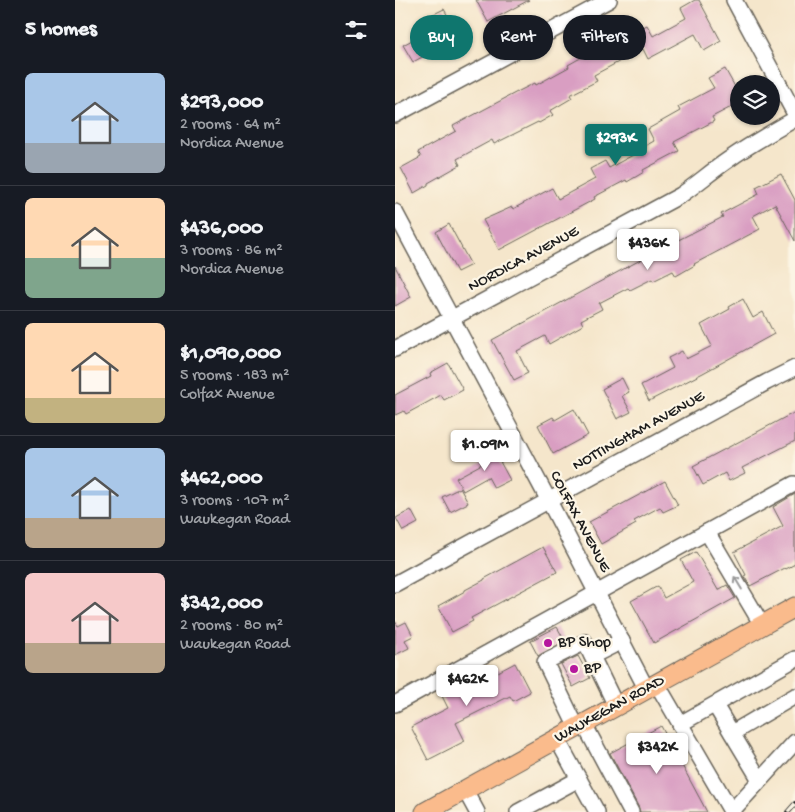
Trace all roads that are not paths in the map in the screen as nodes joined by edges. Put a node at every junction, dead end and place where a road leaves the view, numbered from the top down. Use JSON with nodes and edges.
{"nodes":[{"id":1,"x":609,"y":0,"type":"edge"},
{"id":2,"x":734,"y":0,"type":"edge"},
{"id":3,"x":795,"y":114,"type":"edge"},
{"id":4,"x":395,"y":115,"type":"edge"},
{"id":5,"x":795,"y":119,"type":"edge"},
{"id":6,"x":395,"y":212,"type":"edge"},
{"id":7,"x":452,"y":319,"type":"junction"},
{"id":8,"x":395,"y":350,"type":"edge"},
{"id":9,"x":795,"y":368,"type":"edge"},
{"id":10,"x":794,"y":484,"type":"dead end"},
{"id":11,"x":549,"y":502,"type":"junction"},
{"id":12,"x":707,"y":532,"type":"junction"},
{"id":13,"x":395,"y":584,"type":"edge"},
{"id":14,"x":597,"y":593,"type":"junction"},
{"id":15,"x":795,"y":607,"type":"edge"},
{"id":16,"x":762,"y":626,"type":"junction"},
{"id":17,"x":622,"y":641,"type":"junction"},
{"id":18,"x":592,"y":656,"type":"junction"},
{"id":19,"x":795,"y":659,"type":"edge"},
{"id":20,"x":652,"y":687,"type":"junction"},
{"id":21,"x":795,"y":696,"type":"edge"},
{"id":22,"x":395,"y":704,"type":"edge"},
{"id":23,"x":715,"y":705,"type":"junction"},
{"id":24,"x":616,"y":706,"type":"junction"},
{"id":25,"x":680,"y":724,"type":"junction"},
{"id":26,"x":581,"y":726,"type":"junction"},
{"id":27,"x":732,"y":733,"type":"junction"},
{"id":28,"x":557,"y":739,"type":"junction"},
{"id":29,"x":795,"y":742,"type":"edge"},
{"id":30,"x":579,"y":779,"type":"junction"},
{"id":31,"x":760,"y":780,"type":"junction"},
{"id":32,"x":465,"y":790,"type":"junction"},
{"id":33,"x":425,"y":812,"type":"edge"},
{"id":34,"x":477,"y":812,"type":"edge"},
{"id":35,"x":518,"y":812,"type":"edge"},
{"id":36,"x":597,"y":812,"type":"edge"},
{"id":37,"x":631,"y":812,"type":"edge"},
{"id":38,"x":731,"y":812,"type":"edge"}],
"edges":[{"from":1,"to":4,"type":"street"},
{"from":2,"to":3,"type":"street"},
{"from":5,"to":7,"type":"street","name":"NORDICA AVENUE"},
{"from":6,"to":7,"type":"street","name":"COLFAX AVENUE"},
{"from":7,"to":8,"type":"street","name":"NORDICA AVENUE"},
{"from":7,"to":11,"type":"street","name":"COLFAX AVENUE"},
{"from":9,"to":11,"type":"street","name":"NOTTINGHAM AVENUE"},
{"from":10,"to":12,"type":"street"},
{"from":11,"to":13,"type":"street","name":"NOTTINGHAM AVENUE"},
{"from":11,"to":14,"type":"street","name":"COLFAX AVENUE"},
{"from":12,"to":14,"type":"street"},
{"from":16,"to":12,"type":"street","one_way":true},
{"from":14,"to":17,"type":"street","name":"COLFAX AVENUE"},
{"from":14,"to":22,"type":"street"},
{"from":15,"to":16,"type":"main road","name":"WAUKEGAN ROAD"},
{"from":16,"to":20,"type":"main road","name":"WAUKEGAN ROAD"},
{"from":17,"to":18,"type":"street"},
{"from":17,"to":20,"type":"street","name":"COLFAX AVENUE"},
{"from":18,"to":24,"type":"street"},
{"from":18,"to":26,"type":"street"},
{"from":19,"to":23,"type":"street"},
{"from":20,"to":24,"type":"main road","name":"WAUKEGAN ROAD"},
{"from":20,"to":25,"type":"street","name":"COLFAX AVENUE"},
{"from":21,"to":27,"type":"street"},
{"from":23,"to":25,"type":"street"},
{"from":23,"to":27,"type":"street"},
{"from":24,"to":26,"type":"main road","name":"WAUKEGAN ROAD"},
{"from":25,"to":38,"type":"street","name":"COLFAX AVENUE"},
{"from":26,"to":28,"type":"main road","name":"WAUKEGAN ROAD"},
{"from":26,"to":37,"type":"street"},
{"from":27,"to":31,"type":"street"},
{"from":28,"to":30,"type":"street"},
{"from":28,"to":32,"type":"main road","name":"WAUKEGAN ROAD"},
{"from":29,"to":31,"type":"street"},
{"from":30,"to":35,"type":"street"},
{"from":30,"to":36,"type":"street"},
{"from":31,"to":38,"type":"street"},
{"from":32,"to":33,"type":"main road","name":"WAUKEGAN ROAD"},
{"from":32,"to":34,"type":"street"}]}
